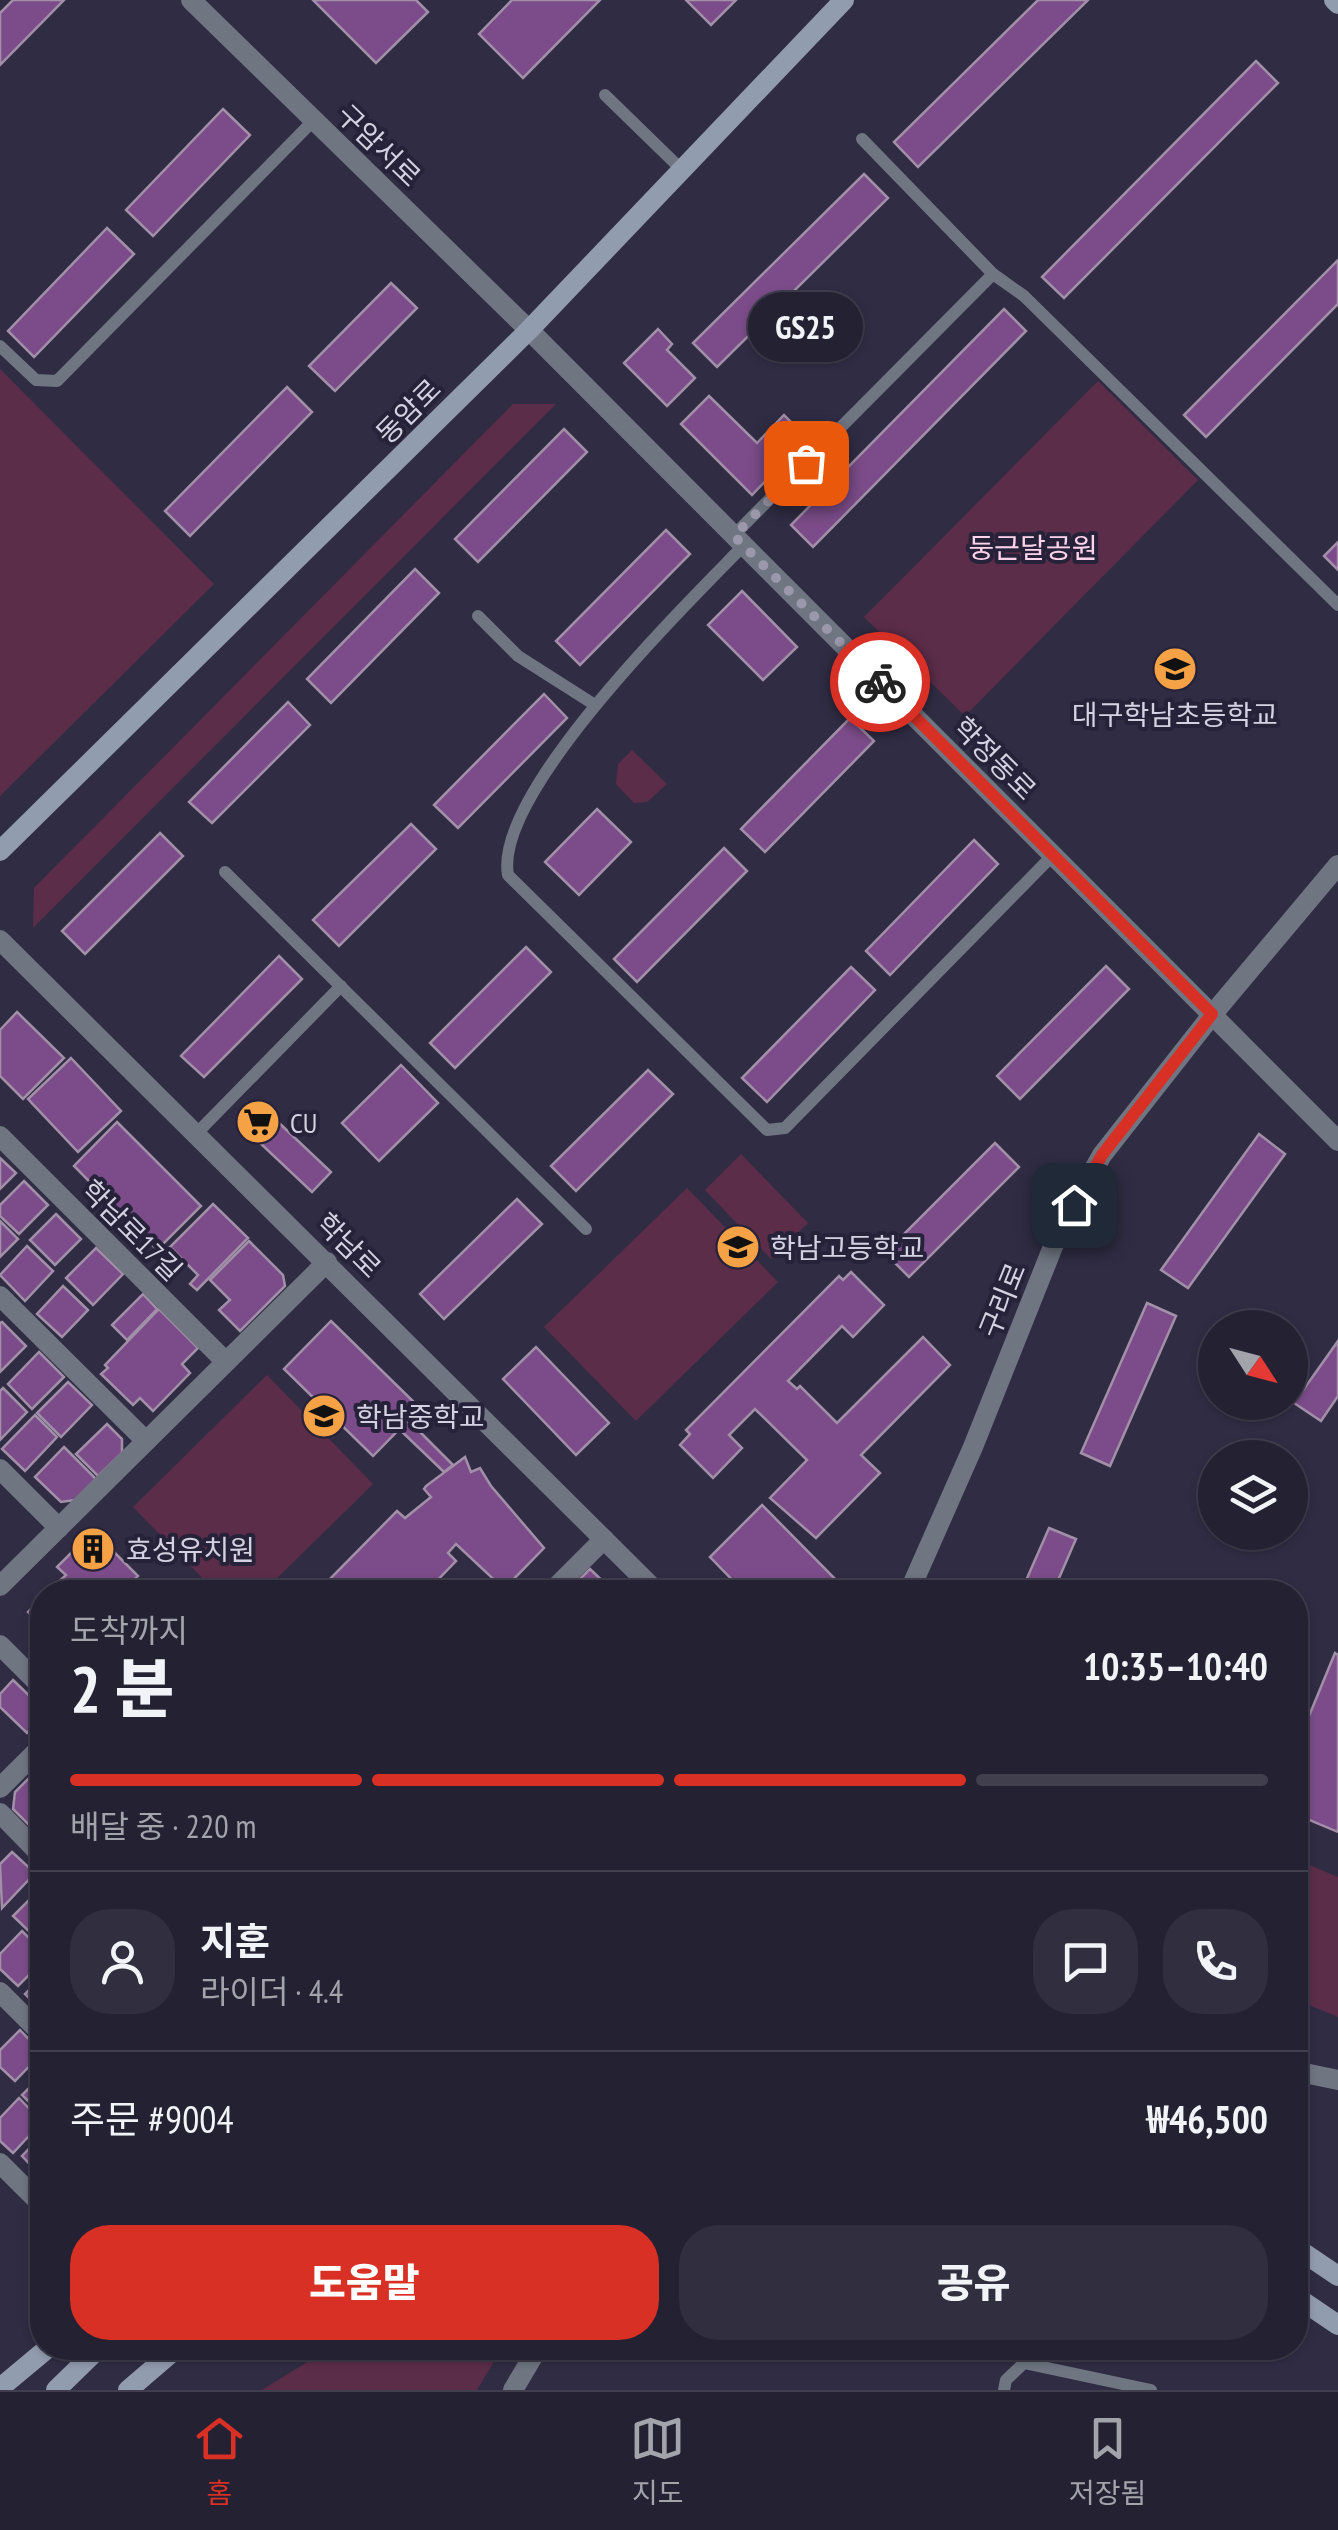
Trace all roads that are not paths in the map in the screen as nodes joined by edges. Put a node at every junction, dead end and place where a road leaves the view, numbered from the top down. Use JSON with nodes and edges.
{"nodes":[{"id":1,"x":191,"y":0,"type":"edge"},
{"id":2,"x":844,"y":0,"type":"edge"},
{"id":3,"x":605,"y":95,"type":"dead end"},
{"id":4,"x":314,"y":120,"type":"junction"},
{"id":5,"x":862,"y":139,"type":"dead end"},
{"id":6,"x":682,"y":170,"type":"junction"},
{"id":7,"x":993,"y":274,"type":"junction"},
{"id":8,"x":529,"y":330,"type":"junction"},
{"id":9,"x":0,"y":346,"type":"edge"},
{"id":10,"x":739,"y":540,"type":"junction"},
{"id":11,"x":1338,"y":605,"type":"edge"},
{"id":12,"x":478,"y":616,"type":"dead end"},
{"id":13,"x":594,"y":705,"type":"junction"},
{"id":14,"x":0,"y":851,"type":"edge"},
{"id":15,"x":1053,"y":855,"type":"junction"},
{"id":16,"x":1338,"y":865,"type":"edge"},
{"id":17,"x":225,"y":872,"type":"dead end"},
{"id":18,"x":0,"y":940,"type":"edge"},
{"id":19,"x":341,"y":986,"type":"junction"},
{"id":20,"x":1212,"y":1014,"type":"junction"},
{"id":21,"x":196,"y":1133,"type":"junction"},
{"id":22,"x":0,"y":1136,"type":"edge"},
{"id":23,"x":1338,"y":1141,"type":"edge"},
{"id":24,"x":586,"y":1229,"type":"dead end"},
{"id":25,"x":327,"y":1262,"type":"junction"},
{"id":26,"x":0,"y":1296,"type":"edge"},
{"id":27,"x":226,"y":1362,"type":"junction"},
{"id":28,"x":146,"y":1441,"type":"junction"},
{"id":29,"x":0,"y":1469,"type":"edge"},
{"id":30,"x":59,"y":1528,"type":"junction"},
{"id":31,"x":604,"y":1540,"type":"junction"},
{"id":32,"x":563,"y":1580,"type":"edge"},
{"id":33,"x":645,"y":1580,"type":"edge"},
{"id":34,"x":914,"y":1580,"type":"edge"},
{"id":35,"x":0,"y":1586,"type":"edge"},
{"id":36,"x":0,"y":1645,"type":"edge"},
{"id":37,"x":30,"y":1675,"type":"edge"},
{"id":38,"x":30,"y":1758,"type":"edge"},
{"id":39,"x":0,"y":1788,"type":"edge"},
{"id":40,"x":0,"y":1813,"type":"edge"},
{"id":41,"x":30,"y":1844,"type":"edge"},
{"id":42,"x":0,"y":1992,"type":"edge"},
{"id":43,"x":30,"y":2022,"type":"edge"},
{"id":44,"x":1308,"y":2074,"type":"edge"},
{"id":45,"x":1338,"y":2080,"type":"edge"},
{"id":46,"x":0,"y":2163,"type":"edge"},
{"id":47,"x":30,"y":2193,"type":"edge"},
{"id":48,"x":1308,"y":2256,"type":"edge"},
{"id":49,"x":1338,"y":2276,"type":"edge"},
{"id":50,"x":1308,"y":2305,"type":"edge"},
{"id":51,"x":1338,"y":2325,"type":"edge"},
{"id":52,"x":34,"y":2360,"type":"edge"},
{"id":53,"x":87,"y":2360,"type":"edge"},
{"id":54,"x":163,"y":2360,"type":"edge"},
{"id":55,"x":531,"y":2360,"type":"edge"},
{"id":56,"x":0,"y":2388,"type":"edge"},
{"id":57,"x":56,"y":2390,"type":"edge"},
{"id":58,"x":128,"y":2390,"type":"edge"},
{"id":59,"x":513,"y":2390,"type":"edge"},
{"id":60,"x":1004,"y":2390,"type":"edge"},
{"id":61,"x":1152,"y":2390,"type":"edge"}],
"edges":[{"from":1,"to":4,"type":"street","name":"구암서로"},
{"from":2,"to":6,"type":"main road","name":"동암로"},
{"from":3,"to":6,"type":"lane"},
{"from":4,"to":8,"type":"street","name":"구암서로"},
{"from":4,"to":9,"type":"lane"},
{"from":5,"to":7,"type":"lane"},
{"from":6,"to":8,"type":"main road","name":"동암로"},
{"from":7,"to":10,"type":"lane"},
{"from":7,"to":11,"type":"lane"},
{"from":8,"to":10,"type":"street","name":"학정동로"},
{"from":8,"to":14,"type":"main road","name":"동암로"},
{"from":10,"to":13,"type":"lane"},
{"from":10,"to":15,"type":"street","name":"학정동로"},
{"from":12,"to":13,"type":"lane"},
{"from":13,"to":15,"type":"lane"},
{"from":15,"to":20,"type":"street","name":"학정동로"},
{"from":16,"to":20,"type":"street","name":"구리로"},
{"from":17,"to":19,"type":"lane"},
{"from":18,"to":21,"type":"street","name":"학남로"},
{"from":19,"to":21,"type":"lane"},
{"from":19,"to":24,"type":"lane"},
{"from":20,"to":23,"type":"street","name":"학정동로"},
{"from":20,"to":34,"type":"street","name":"구리로"},
{"from":21,"to":25,"type":"street","name":"학남로"},
{"from":22,"to":27,"type":"street","name":"학남로17길"},
{"from":25,"to":27,"type":"street"},
{"from":25,"to":31,"type":"street","name":"학남로"},
{"from":26,"to":28,"type":"street"},
{"from":27,"to":28,"type":"street"},
{"from":28,"to":30,"type":"street"},
{"from":29,"to":30,"type":"street"},
{"from":30,"to":35,"type":"street"},
{"from":31,"to":32,"type":"street"},
{"from":31,"to":33,"type":"street","name":"학남로"},
{"from":36,"to":37,"type":"street"},
{"from":38,"to":39,"type":"street"},
{"from":40,"to":41,"type":"street"},
{"from":42,"to":43,"type":"street"},
{"from":44,"to":45,"type":"street"},
{"from":46,"to":47,"type":"street"},
{"from":48,"to":49,"type":"main road"},
{"from":50,"to":51,"type":"main road"},
{"from":52,"to":56,"type":"main road"},
{"from":53,"to":57,"type":"main road"},
{"from":54,"to":58,"type":"main road"},
{"from":55,"to":59,"type":"street"},
{"from":60,"to":61,"type":"lane"}]}
